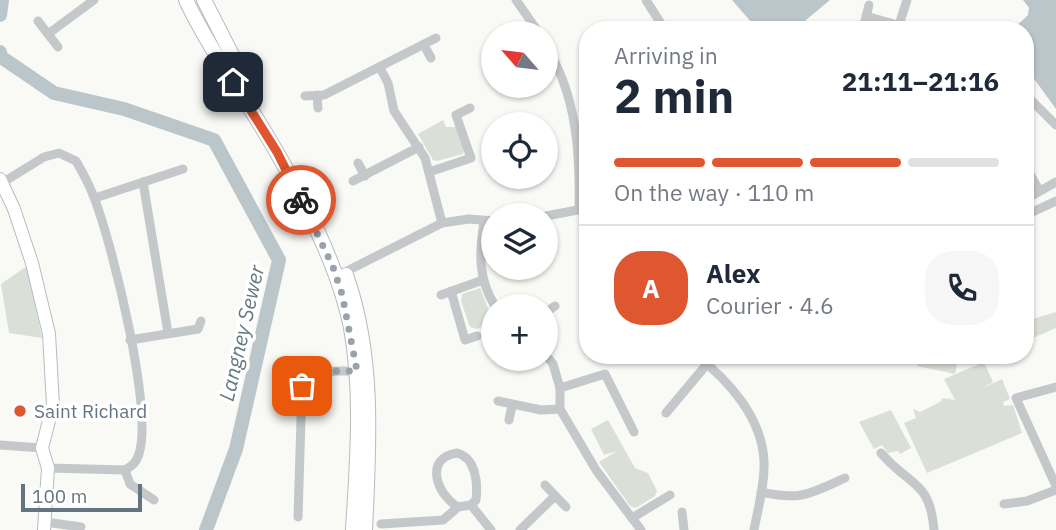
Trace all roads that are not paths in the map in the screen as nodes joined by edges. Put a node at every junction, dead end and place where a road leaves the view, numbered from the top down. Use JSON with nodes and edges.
{"nodes":[{"id":1,"x":94,"y":0,"type":"edge"},
{"id":2,"x":186,"y":0,"type":"edge"},
{"id":3,"x":204,"y":0,"type":"edge"},
{"id":4,"x":516,"y":0,"type":"edge"},
{"id":5,"x":646,"y":0,"type":"edge"},
{"id":6,"x":907,"y":0,"type":"edge"},
{"id":7,"x":869,"y":5,"type":"dead end"},
{"id":8,"x":866,"y":16,"type":"junction"},
{"id":9,"x":38,"y":21,"type":"dead end"},
{"id":10,"x":531,"y":21,"type":"edge"},
{"id":11,"x":659,"y":21,"type":"edge"},
{"id":12,"x":865,"y":21,"type":"edge"},
{"id":13,"x":881,"y":21,"type":"edge"},
{"id":14,"x":901,"y":21,"type":"edge"},
{"id":15,"x":48,"y":34,"type":"junction"},
{"id":16,"x":436,"y":38,"type":"dead end"},
{"id":17,"x":424,"y":45,"type":"junction"},
{"id":18,"x":58,"y":47,"type":"dead end"},
{"id":19,"x":432,"y":58,"type":"dead end"},
{"id":20,"x":558,"y":67,"type":"edge"},
{"id":21,"x":380,"y":68,"type":"junction"},
{"id":22,"x":317,"y":95,"type":"junction"},
{"id":23,"x":305,"y":96,"type":"dead end"},
{"id":24,"x":1034,"y":103,"type":"edge"},
{"id":25,"x":318,"y":108,"type":"dead end"},
{"id":26,"x":470,"y":108,"type":"dead end"},
{"id":27,"x":1056,"y":125,"type":"edge"},
{"id":28,"x":419,"y":147,"type":"junction"},
{"id":29,"x":579,"y":154,"type":"edge"},
{"id":30,"x":358,"y":163,"type":"dead end"},
{"id":31,"x":183,"y":170,"type":"dead end"},
{"id":32,"x":429,"y":172,"type":"junction"},
{"id":33,"x":365,"y":176,"type":"junction"},
{"id":34,"x":1,"y":181,"type":"edge"},
{"id":35,"x":353,"y":181,"type":"dead end"},
{"id":36,"x":1034,"y":181,"type":"edge"},
{"id":37,"x":143,"y":182,"type":"junction"},
{"id":38,"x":1056,"y":182,"type":"edge"},
{"id":39,"x":1039,"y":190,"type":"junction"},
{"id":40,"x":1034,"y":193,"type":"edge"},
{"id":41,"x":95,"y":198,"type":"junction"},
{"id":42,"x":1056,"y":201,"type":"edge"},
{"id":43,"x":579,"y":209,"type":"edge"},
{"id":44,"x":1034,"y":211,"type":"edge"},
{"id":45,"x":558,"y":213,"type":"edge"},
{"id":46,"x":481,"y":220,"type":"edge"},
{"id":47,"x":442,"y":223,"type":"junction"},
{"id":48,"x":481,"y":254,"type":"edge"},
{"id":49,"x":345,"y":272,"type":"junction"},
{"id":50,"x":481,"y":275,"type":"edge"},
{"id":51,"x":482,"y":281,"type":"joint"},
{"id":52,"x":451,"y":291,"type":"junction"},
{"id":53,"x":489,"y":294,"type":"edge"},
{"id":54,"x":441,"y":295,"type":"dead end"},
{"id":55,"x":201,"y":321,"type":"dead end"},
{"id":56,"x":168,"y":333,"type":"junction"},
{"id":57,"x":477,"y":336,"type":"dead end"},
{"id":58,"x":130,"y":340,"type":"junction"},
{"id":59,"x":707,"y":364,"type":"joint"},
{"id":60,"x":357,"y":371,"type":"junction"},
{"id":61,"x":555,"y":371,"type":"edge"},
{"id":62,"x":1056,"y":387,"type":"edge"},
{"id":63,"x":560,"y":388,"type":"junction"},
{"id":64,"x":498,"y":401,"type":"dead end"},
{"id":65,"x":512,"y":405,"type":"junction"},
{"id":66,"x":560,"y":409,"type":"junction"},
{"id":67,"x":666,"y":413,"type":"dead end"},
{"id":68,"x":509,"y":420,"type":"dead end"},
{"id":69,"x":634,"y":432,"type":"dead end"},
{"id":70,"x":0,"y":444,"type":"edge"},
{"id":71,"x":42,"y":448,"type":"junction"},
{"id":72,"x":881,"y":453,"type":"dead end"},
{"id":73,"x":48,"y":467,"type":"junction"},
{"id":74,"x":125,"y":470,"type":"junction"},
{"id":75,"x":845,"y":478,"type":"dead end"},
{"id":76,"x":545,"y":485,"type":"dead end"},
{"id":77,"x":1056,"y":486,"type":"edge"},
{"id":78,"x":761,"y":492,"type":"junction"},
{"id":79,"x":670,"y":495,"type":"dead end"},
{"id":80,"x":555,"y":496,"type":"junction"},
{"id":81,"x":154,"y":500,"type":"dead end"},
{"id":82,"x":1004,"y":504,"type":"dead end"},
{"id":83,"x":471,"y":505,"type":"junction"},
{"id":84,"x":458,"y":506,"type":"junction"},
{"id":85,"x":566,"y":507,"type":"dead end"},
{"id":86,"x":389,"y":512,"type":"dead end"},
{"id":87,"x":682,"y":512,"type":"dead end"},
{"id":88,"x":298,"y":517,"type":"dead end"},
{"id":89,"x":632,"y":518,"type":"junction"},
{"id":90,"x":45,"y":526,"type":"edge"},
{"id":91,"x":81,"y":527,"type":"dead end"},
{"id":92,"x":353,"y":530,"type":"edge"},
{"id":93,"x":365,"y":530,"type":"edge"},
{"id":94,"x":491,"y":530,"type":"edge"},
{"id":95,"x":520,"y":530,"type":"edge"},
{"id":96,"x":641,"y":530,"type":"edge"},
{"id":97,"x":684,"y":530,"type":"edge"},
{"id":98,"x":754,"y":530,"type":"edge"},
{"id":99,"x":934,"y":530,"type":"edge"}],
"edges":[{"from":1,"to":15,"type":"street"},
{"from":2,"to":60,"type":"main road"},
{"from":3,"to":49,"type":"main road"},
{"from":4,"to":10,"type":"street"},
{"from":5,"to":11,"type":"street"},
{"from":6,"to":14,"type":"street"},
{"from":7,"to":8,"type":"street"},
{"from":8,"to":12,"type":"street"},
{"from":8,"to":13,"type":"street"},
{"from":9,"to":15,"type":"street"},
{"from":15,"to":18,"type":"street"},
{"from":16,"to":17,"type":"street"},
{"from":17,"to":19,"type":"street"},
{"from":17,"to":21,"type":"street"},
{"from":20,"to":29,"type":"street"},
{"from":21,"to":22,"type":"street"},
{"from":21,"to":28,"type":"street"},
{"from":22,"to":23,"type":"street"},
{"from":22,"to":25,"type":"street"},
{"from":24,"to":27,"type":"street"},
{"from":26,"to":32,"type":"street"},
{"from":28,"to":32,"type":"street"},
{"from":28,"to":33,"type":"street"},
{"from":30,"to":33,"type":"street"},
{"from":31,"to":37,"type":"street"},
{"from":32,"to":47,"type":"street"},
{"from":33,"to":35,"type":"street"},
{"from":34,"to":41,"type":"street"},
{"from":34,"to":71,"type":"street"},
{"from":36,"to":39,"type":"street"},
{"from":37,"to":41,"type":"street"},
{"from":37,"to":56,"type":"street"},
{"from":38,"to":39,"type":"street"},
{"from":39,"to":40,"type":"street"},
{"from":41,"to":58,"type":"street"},
{"from":42,"to":44,"type":"street"},
{"from":43,"to":45,"type":"street"},
{"from":46,"to":47,"type":"street"},
{"from":47,"to":49,"type":"street"},
{"from":48,"to":50,"type":"street"},
{"from":49,"to":93,"type":"main road"},
{"from":51,"to":52,"type":"street"},
{"from":51,"to":53,"type":"street"},
{"from":52,"to":54,"type":"street"},
{"from":52,"to":57,"type":"street"},
{"from":55,"to":56,"type":"street"},
{"from":56,"to":58,"type":"street"},
{"from":58,"to":74,"type":"street"},
{"from":59,"to":67,"type":"street"},
{"from":59,"to":78,"type":"street"},
{"from":60,"to":88,"type":"street"},
{"from":60,"to":92,"type":"main road"},
{"from":61,"to":63,"type":"street"},
{"from":62,"to":77,"type":"street"},
{"from":63,"to":66,"type":"street"},
{"from":63,"to":69,"type":"street"},
{"from":64,"to":65,"type":"street"},
{"from":65,"to":66,"type":"street"},
{"from":65,"to":68,"type":"street"},
{"from":66,"to":89,"type":"street"},
{"from":70,"to":71,"type":"street"},
{"from":71,"to":73,"type":"street"},
{"from":72,"to":99,"type":"street"},
{"from":73,"to":74,"type":"street"},
{"from":73,"to":90,"type":"street"},
{"from":74,"to":81,"type":"street"},
{"from":75,"to":78,"type":"street"},
{"from":76,"to":80,"type":"street"},
{"from":77,"to":82,"type":"street"},
{"from":78,"to":98,"type":"street"},
{"from":79,"to":89,"type":"street"},
{"from":80,"to":85,"type":"street"},
{"from":80,"to":95,"type":"street"},
{"from":83,"to":84,"type":"street"},
{"from":83,"to":84,"type":"street"},
{"from":83,"to":94,"type":"street"},
{"from":84,"to":86,"type":"street"},
{"from":87,"to":97,"type":"street"},
{"from":89,"to":96,"type":"street"},
{"from":90,"to":91,"type":"street"}]}
